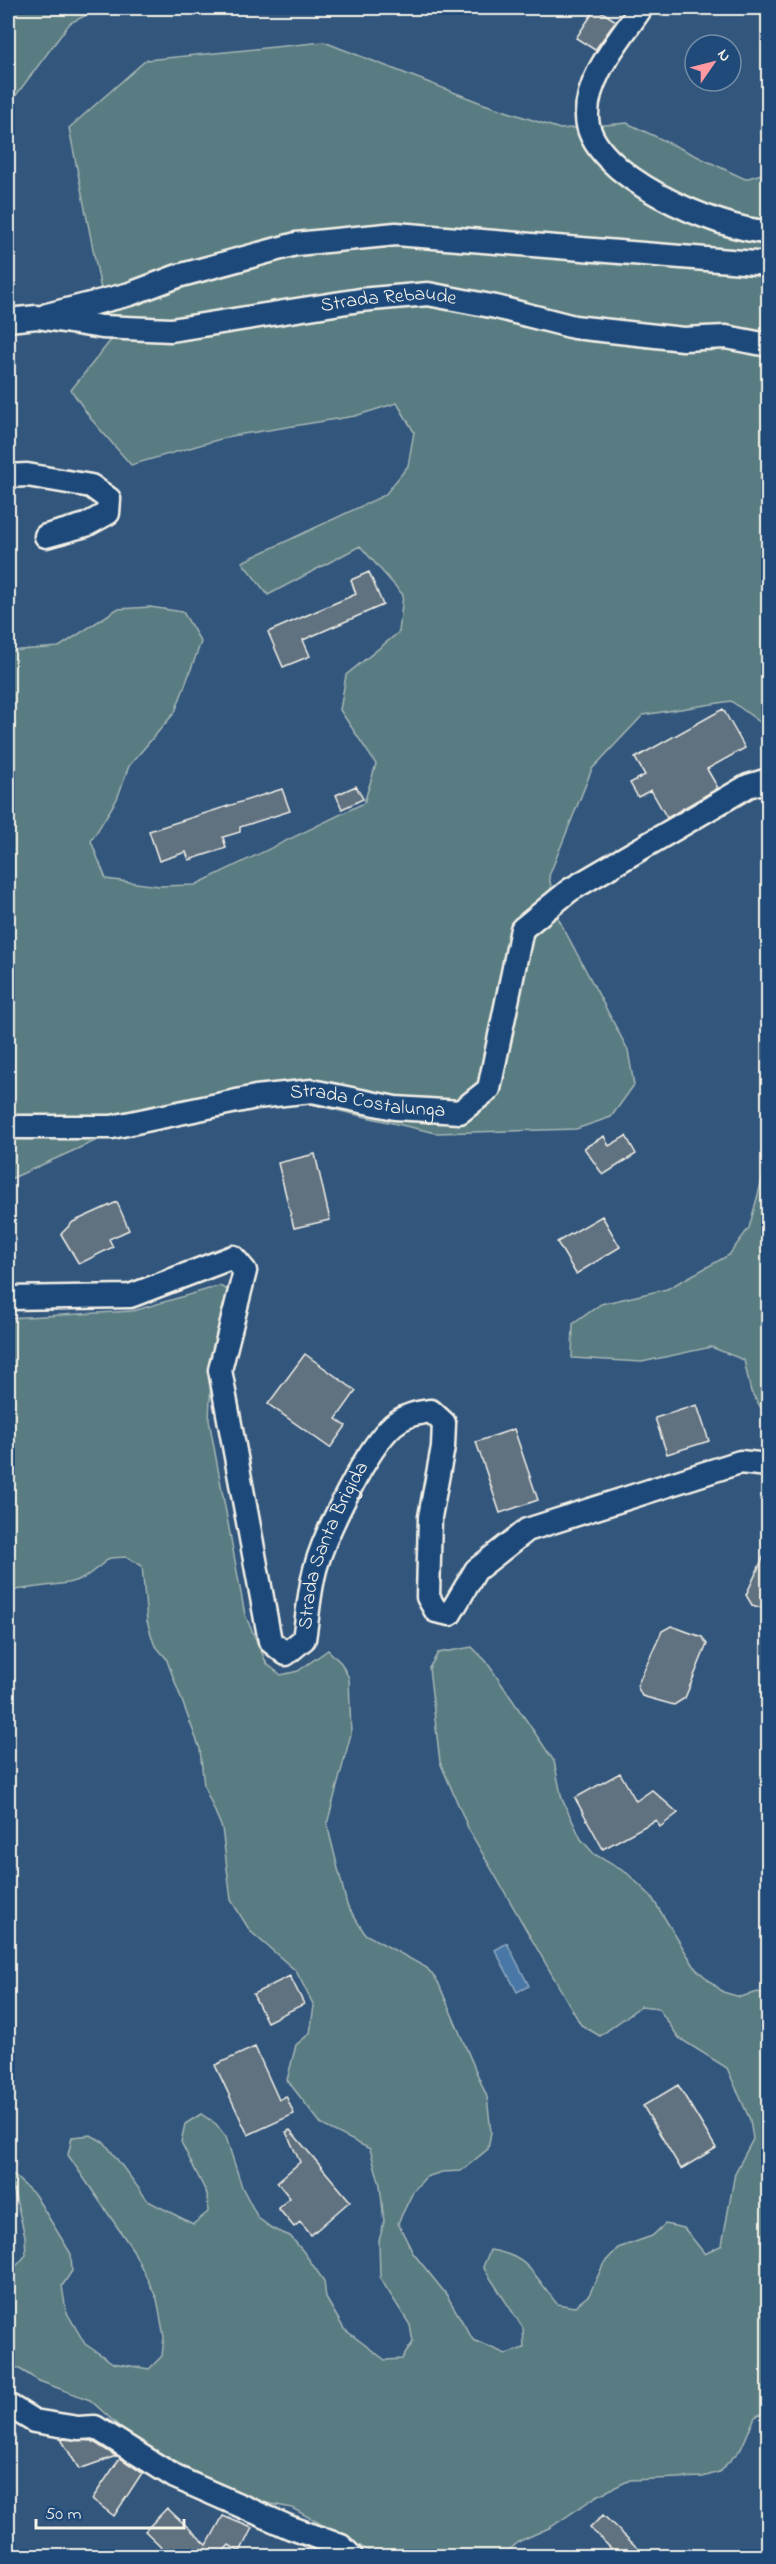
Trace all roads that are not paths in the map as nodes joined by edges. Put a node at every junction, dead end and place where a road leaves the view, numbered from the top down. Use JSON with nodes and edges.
{"nodes":[{"id":1,"x":641,"y":8,"type":"edge"},
{"id":2,"x":768,"y":232,"type":"edge"},
{"id":3,"x":768,"y":264,"type":"edge"},
{"id":4,"x":37,"y":317,"type":"junction"},
{"id":5,"x":8,"y":320,"type":"edge"},
{"id":6,"x":768,"y":345,"type":"edge"},
{"id":7,"x":8,"y":476,"type":"edge"},
{"id":8,"x":46,"y":536,"type":"dead end"},
{"id":9,"x":768,"y":780,"type":"edge"},
{"id":10,"x":8,"y":1127,"type":"edge"},
{"id":11,"x":8,"y":1298,"type":"edge"},
{"id":12,"x":768,"y":1465,"type":"edge"},
{"id":13,"x":8,"y":2404,"type":"edge"},
{"id":14,"x":351,"y":2556,"type":"edge"}],
"edges":[{"from":1,"to":2,"type":"street"},
{"from":3,"to":4,"type":"street"},
{"from":4,"to":5,"type":"street","name":"Strada Rebaude"},
{"from":4,"to":6,"type":"street","name":"Strada Rebaude"},
{"from":7,"to":8,"type":"street"},
{"from":9,"to":10,"type":"street","name":"Strada Costalunga"},
{"from":11,"to":12,"type":"street","name":"Strada Santa Brigida"},
{"from":13,"to":14,"type":"street"}]}
